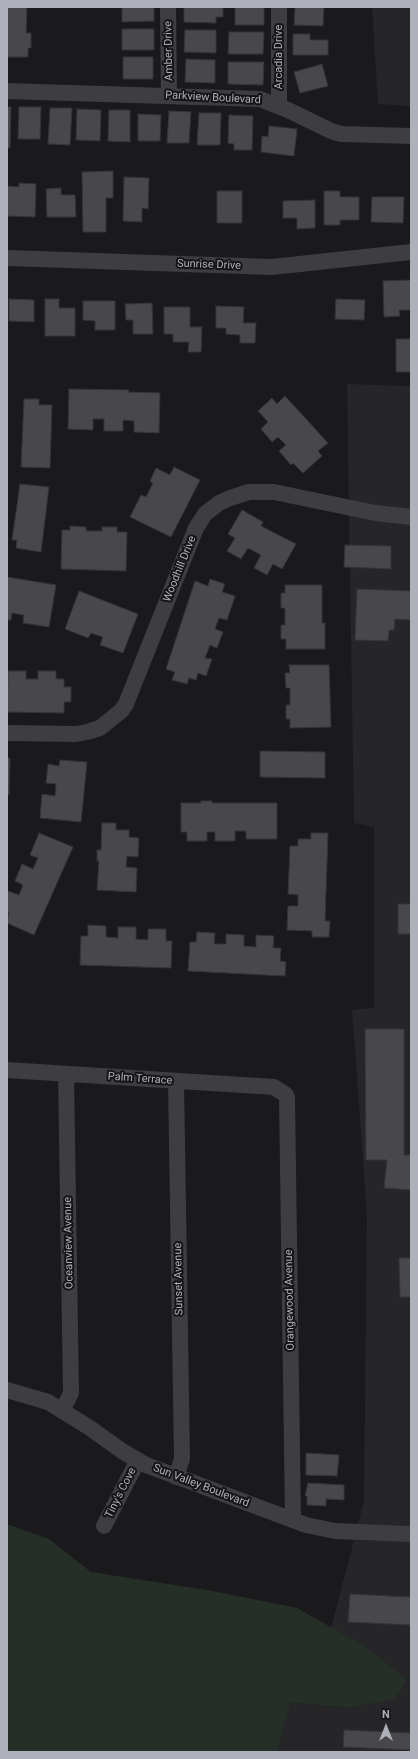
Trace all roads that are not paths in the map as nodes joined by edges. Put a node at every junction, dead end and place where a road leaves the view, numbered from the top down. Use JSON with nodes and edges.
{"nodes":[{"id":1,"x":168,"y":7,"type":"edge"},
{"id":2,"x":279,"y":7,"type":"edge"},
{"id":3,"x":7,"y":90,"type":"edge"},
{"id":4,"x":169,"y":96,"type":"junction"},
{"id":5,"x":279,"y":106,"type":"junction"},
{"id":6,"x":411,"y":136,"type":"edge"},
{"id":7,"x":411,"y":252,"type":"edge"},
{"id":8,"x":7,"y":258,"type":"edge"},
{"id":9,"x":411,"y":517,"type":"edge"},
{"id":10,"x":7,"y":733,"type":"edge"},
{"id":11,"x":7,"y":1070,"type":"edge"},
{"id":12,"x":66,"y":1074,"type":"junction"},
{"id":13,"x":176,"y":1081,"type":"junction"},
{"id":14,"x":274,"y":1087,"type":"joint"},
{"id":15,"x":7,"y":1390,"type":"edge"},
{"id":16,"x":62,"y":1411,"type":"junction"},
{"id":17,"x":138,"y":1460,"type":"junction"},
{"id":18,"x":176,"y":1477,"type":"junction"},
{"id":19,"x":293,"y":1520,"type":"junction"},
{"id":20,"x":104,"y":1526,"type":"dead end"},
{"id":21,"x":411,"y":1534,"type":"edge"}],
"edges":[{"from":1,"to":4,"type":"street","name":"Amber Drive"},
{"from":2,"to":5,"type":"street","name":"Arcadia Drive"},
{"from":3,"to":4,"type":"street","name":"Parkview Boulevard"},
{"from":4,"to":5,"type":"street","name":"Parkview Boulevard"},
{"from":5,"to":6,"type":"street","name":"Parkview Boulevard"},
{"from":7,"to":8,"type":"street","name":"Sunrise Drive"},
{"from":9,"to":10,"type":"street","name":"Woodhill Drive"},
{"from":11,"to":12,"type":"street","name":"Palm Terrace"},
{"from":12,"to":13,"type":"street","name":"Palm Terrace"},
{"from":12,"to":16,"type":"street","name":"Oceanview Avenue"},
{"from":13,"to":14,"type":"street","name":"Palm Terrace"},
{"from":13,"to":18,"type":"street","name":"Sunset Avenue"},
{"from":14,"to":19,"type":"street","name":"Orangewood Avenue"},
{"from":15,"to":16,"type":"street","name":"Sun Valley Boulevard"},
{"from":16,"to":17,"type":"street","name":"Sun Valley Boulevard"},
{"from":17,"to":18,"type":"street","name":"Sun Valley Boulevard"},
{"from":17,"to":20,"type":"street","name":"Tiny's Cove"},
{"from":18,"to":19,"type":"street","name":"Sun Valley Boulevard"},
{"from":19,"to":21,"type":"street","name":"Sun Valley Boulevard"}]}
